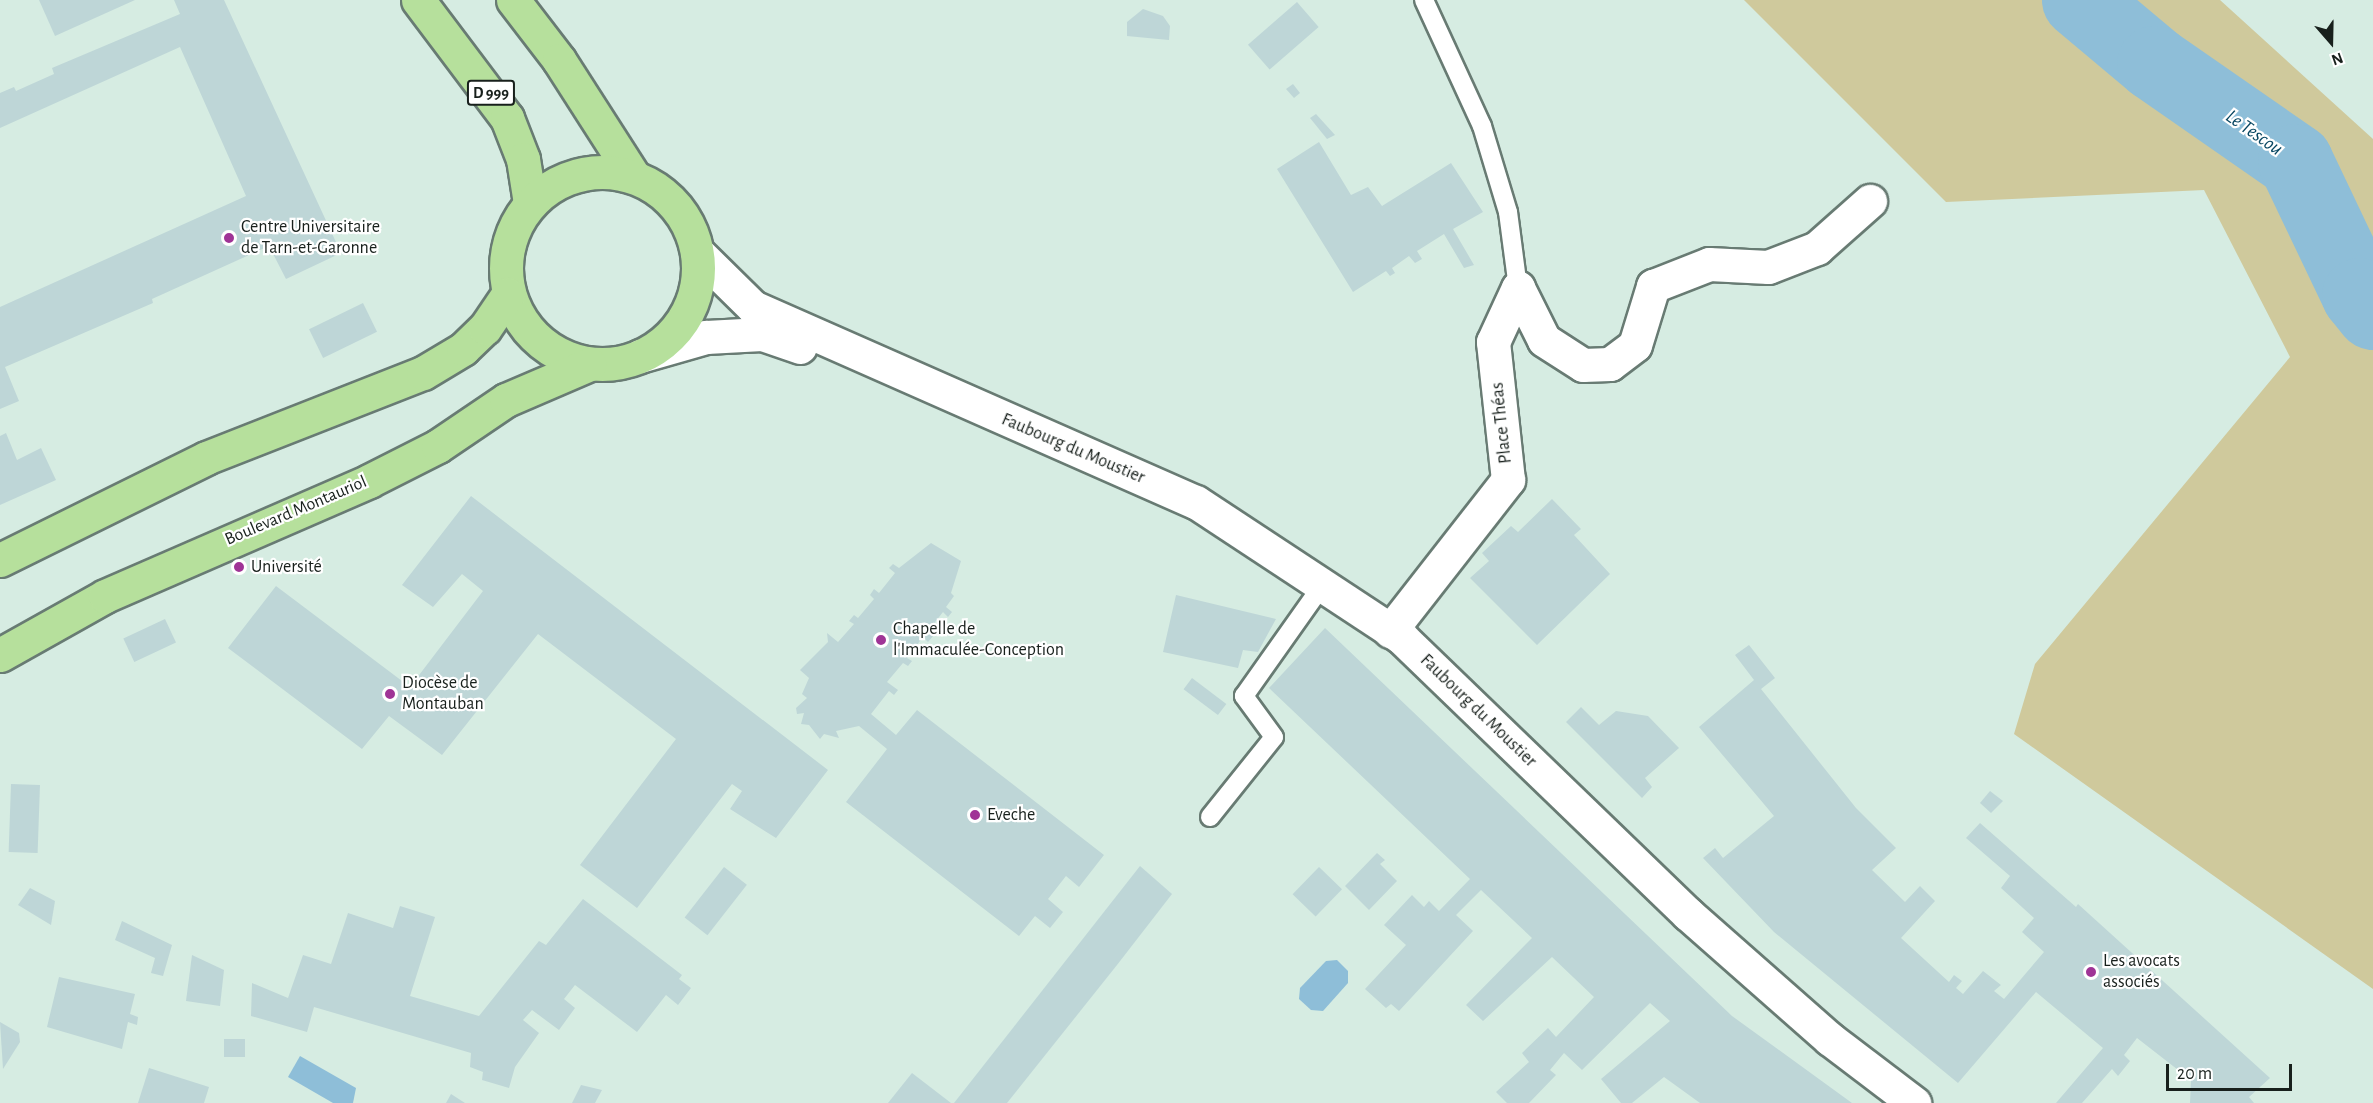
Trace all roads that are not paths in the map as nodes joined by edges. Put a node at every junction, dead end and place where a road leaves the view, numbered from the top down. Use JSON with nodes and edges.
{"nodes":[{"id":1,"x":418,"y":0,"type":"edge"},
{"id":2,"x":513,"y":0,"type":"edge"},
{"id":3,"x":1424,"y":0,"type":"edge"},
{"id":4,"x":634,"y":177,"type":"junction"},
{"id":5,"x":1870,"y":201,"type":"dead end"},
{"id":6,"x":530,"y":203,"type":"junction"},
{"id":7,"x":697,"y":252,"type":"junction"},
{"id":8,"x":1518,"y":288,"type":"junction"},
{"id":9,"x":508,"y":294,"type":"junction"},
{"id":10,"x":640,"y":356,"type":"junction"},
{"id":11,"x":590,"y":364,"type":"junction"},
{"id":12,"x":980,"y":410,"type":"junction"},
{"id":13,"x":1,"y":557,"type":"edge"},
{"id":14,"x":1322,"y":586,"type":"junction"},
{"id":15,"x":1390,"y":631,"type":"junction"},
{"id":16,"x":0,"y":656,"type":"edge"},
{"id":17,"x":1210,"y":817,"type":"dead end"},
{"id":18,"x":1914,"y":1103,"type":"edge"}],
"edges":[{"from":1,"to":6,"type":"main road","number":"D 999"},
{"from":2,"to":4,"type":"main road"},
{"from":3,"to":8,"type":"lane"},
{"from":4,"to":6,"type":"main road"},
{"from":4,"to":7,"type":"main road"},
{"from":5,"to":8,"type":"main road"},
{"from":6,"to":9,"type":"main road"},
{"from":7,"to":10,"type":"main road"},
{"from":7,"to":12,"type":"main road","name":"Faubourg du Moustier"},
{"from":8,"to":15,"type":"main road","name":"Place Théas"},
{"from":9,"to":11,"type":"main road"},
{"from":9,"to":13,"type":"main road"},
{"from":10,"to":11,"type":"main road"},
{"from":10,"to":12,"type":"main road","name":"Faubourg du Moustier"},
{"from":11,"to":16,"type":"main road","name":"Boulevard Montauriol"},
{"from":12,"to":14,"type":"main road","name":"Faubourg du Moustier"},
{"from":14,"to":15,"type":"main road","name":"Faubourg du Moustier"},
{"from":14,"to":17,"type":"lane"},
{"from":15,"to":18,"type":"main road","name":"Faubourg du Moustier"}]}
